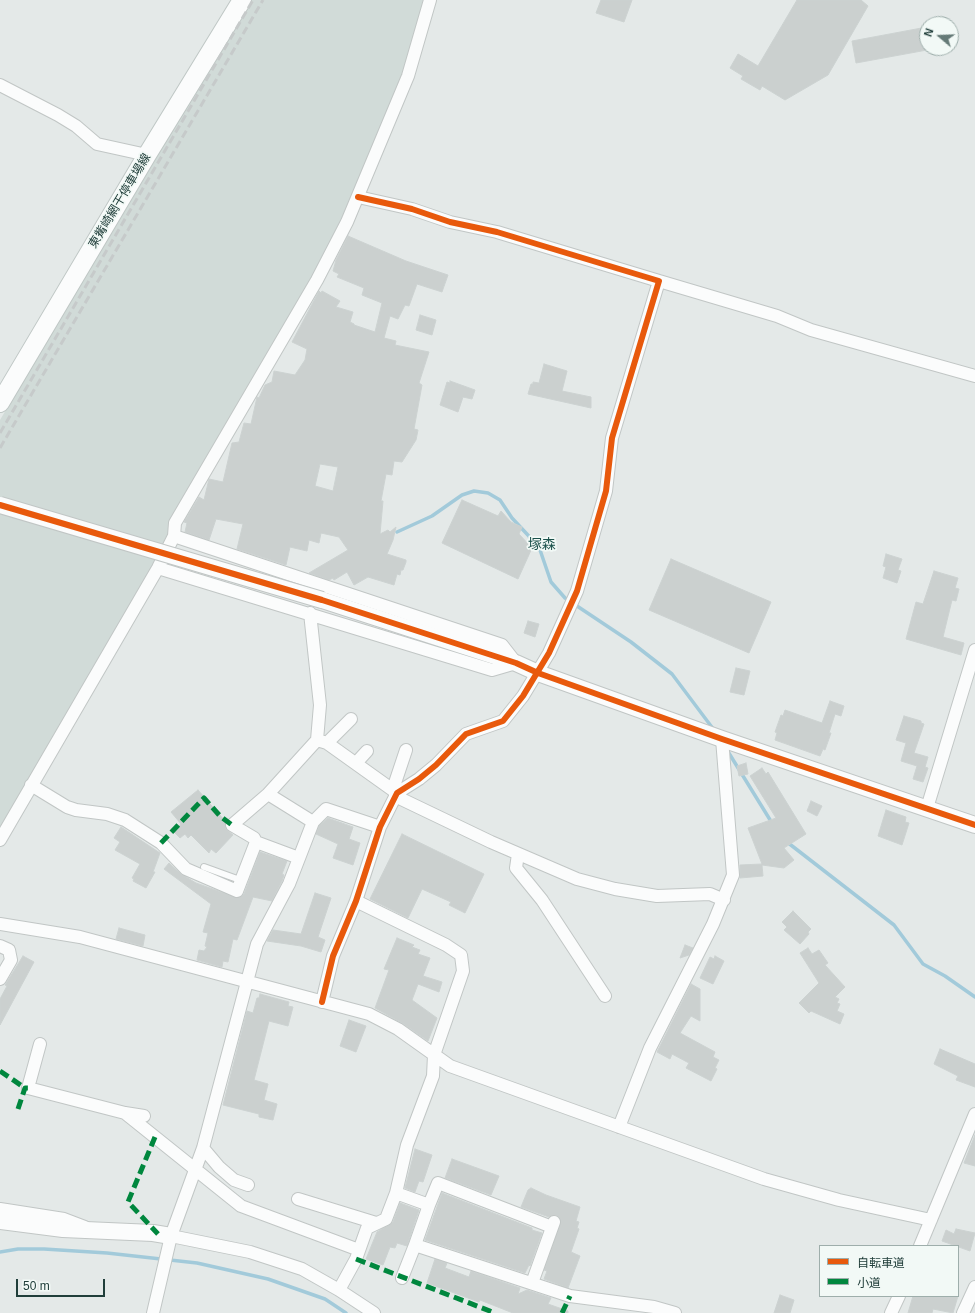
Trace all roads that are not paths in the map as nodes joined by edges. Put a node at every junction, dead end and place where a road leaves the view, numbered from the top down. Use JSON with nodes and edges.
{"nodes":[{"id":1,"x":242,"y":0,"type":"edge"},
{"id":2,"x":430,"y":0,"type":"edge"},
{"id":3,"x":0,"y":85,"type":"edge"},
{"id":4,"x":147,"y":155,"type":"junction"},
{"id":5,"x":358,"y":197,"type":"junction"},
{"id":6,"x":659,"y":281,"type":"junction"},
{"id":7,"x":975,"y":376,"type":"edge"},
{"id":8,"x":0,"y":403,"type":"edge"},
{"id":9,"x":0,"y":505,"type":"edge"},
{"id":10,"x":174,"y":536,"type":"junction"},
{"id":11,"x":158,"y":568,"type":"junction"},
{"id":12,"x":310,"y":613,"type":"junction"},
{"id":13,"x":975,"y":650,"type":"edge"},
{"id":14,"x":516,"y":663,"type":"junction"},
{"id":15,"x":538,"y":673,"type":"junction"},
{"id":16,"x":351,"y":719,"type":"dead end"},
{"id":17,"x":722,"y":739,"type":"junction"},
{"id":18,"x":322,"y":742,"type":"junction"},
{"id":19,"x":367,"y":750,"type":"dead end"},
{"id":20,"x":406,"y":750,"type":"dead end"},
{"id":21,"x":356,"y":764,"type":"junction"},
{"id":22,"x":31,"y":785,"type":"junction"},
{"id":23,"x":395,"y":793,"type":"junction"},
{"id":24,"x":268,"y":794,"type":"junction"},
{"id":25,"x":927,"y":808,"type":"junction"},
{"id":26,"x":313,"y":822,"type":"junction"},
{"id":27,"x":975,"y":825,"type":"edge"},
{"id":28,"x":380,"y":827,"type":"junction"},
{"id":29,"x":0,"y":840,"type":"edge"},
{"id":30,"x":256,"y":842,"type":"junction"},
{"id":31,"x":518,"y":854,"type":"junction"},
{"id":32,"x":299,"y":858,"type":"junction"},
{"id":33,"x":204,"y":866,"type":"dead end"},
{"id":34,"x":240,"y":880,"type":"junction"},
{"id":35,"x":724,"y":900,"type":"junction"},
{"id":36,"x":356,"y":901,"type":"junction"},
{"id":37,"x":0,"y":924,"type":"edge"},
{"id":38,"x":0,"y":946,"type":"edge"},
{"id":39,"x":0,"y":979,"type":"edge"},
{"id":40,"x":247,"y":982,"type":"junction"},
{"id":41,"x":605,"y":996,"type":"dead end"},
{"id":42,"x":322,"y":1002,"type":"junction"},
{"id":43,"x":40,"y":1044,"type":"dead end"},
{"id":44,"x":434,"y":1055,"type":"junction"},
{"id":45,"x":125,"y":1113,"type":"junction"},
{"id":46,"x":975,"y":1114,"type":"edge"},
{"id":47,"x":144,"y":1116,"type":"dead end"},
{"id":48,"x":619,"y":1127,"type":"junction"},
{"id":49,"x":203,"y":1148,"type":"junction"},
{"id":50,"x":195,"y":1168,"type":"junction"},
{"id":51,"x":248,"y":1185,"type":"dead end"},
{"id":52,"x":396,"y":1193,"type":"junction"},
{"id":53,"x":298,"y":1199,"type":"dead end"},
{"id":54,"x":429,"y":1205,"type":"junction"},
{"id":55,"x":0,"y":1209,"type":"edge"},
{"id":56,"x":931,"y":1220,"type":"junction"},
{"id":57,"x":0,"y":1221,"type":"edge"},
{"id":58,"x":376,"y":1223,"type":"junction"},
{"id":59,"x":94,"y":1230,"type":"junction"},
{"id":60,"x":171,"y":1236,"type":"junction"},
{"id":61,"x":415,"y":1245,"type":"junction"},
{"id":62,"x":920,"y":1245,"type":"edge"},
{"id":63,"x":359,"y":1250,"type":"junction"},
{"id":64,"x":402,"y":1278,"type":"dead end"},
{"id":65,"x":532,"y":1283,"type":"junction"},
{"id":66,"x":975,"y":1287,"type":"edge"},
{"id":67,"x":339,"y":1290,"type":"junction"},
{"id":68,"x":899,"y":1297,"type":"edge"},
{"id":69,"x":153,"y":1313,"type":"edge"},
{"id":70,"x":374,"y":1313,"type":"edge"},
{"id":71,"x":675,"y":1313,"type":"edge"},
{"id":72,"x":891,"y":1313,"type":"edge"},
{"id":73,"x":964,"y":1313,"type":"edge"}],
"edges":[{"from":1,"to":4,"type":"main road","name":"東觜崎網干停車場線"},
{"from":2,"to":5,"type":"street"},
{"from":3,"to":4,"type":"street"},
{"from":4,"to":8,"type":"main road","name":"東觜崎網干停車場線"},
{"from":5,"to":6,"type":"street"},
{"from":5,"to":10,"type":"street"},
{"from":6,"to":7,"type":"street"},
{"from":6,"to":15,"type":"street"},
{"from":9,"to":14,"type":"street","bridge":true},
{"from":10,"to":11,"type":"street"},
{"from":10,"to":14,"type":"street"},
{"from":11,"to":12,"type":"street"},
{"from":11,"to":22,"type":"street"},
{"from":12,"to":14,"type":"street"},
{"from":12,"to":18,"type":"street"},
{"from":13,"to":25,"type":"street"},
{"from":14,"to":15,"type":"street"},
{"from":15,"to":17,"type":"street"},
{"from":15,"to":23,"type":"street"},
{"from":16,"to":18,"type":"street"},
{"from":17,"to":25,"type":"street"},
{"from":17,"to":35,"type":"street"},
{"from":18,"to":21,"type":"street"},
{"from":18,"to":24,"type":"street"},
{"from":19,"to":21,"type":"street"},
{"from":20,"to":23,"type":"street"},
{"from":21,"to":23,"type":"street"},
{"from":22,"to":29,"type":"street"},
{"from":22,"to":34,"type":"street"},
{"from":23,"to":28,"type":"street"},
{"from":23,"to":31,"type":"street"},
{"from":24,"to":26,"type":"street"},
{"from":24,"to":30,"type":"street"},
{"from":25,"to":27,"type":"street"},
{"from":26,"to":28,"type":"street"},
{"from":26,"to":32,"type":"street"},
{"from":28,"to":36,"type":"street"},
{"from":30,"to":32,"type":"street"},
{"from":30,"to":34,"type":"street"},
{"from":31,"to":35,"type":"street"},
{"from":31,"to":41,"type":"street"},
{"from":32,"to":40,"type":"street"},
{"from":33,"to":34,"type":"lane"},
{"from":35,"to":48,"type":"street"},
{"from":36,"to":42,"type":"street"},
{"from":36,"to":44,"type":"street"},
{"from":37,"to":40,"type":"street"},
{"from":38,"to":39,"type":"street"},
{"from":40,"to":42,"type":"street"},
{"from":40,"to":49,"type":"street"},
{"from":42,"to":44,"type":"street"},
{"from":43,"to":45,"type":"street"},
{"from":44,"to":48,"type":"street"},
{"from":44,"to":52,"type":"street"},
{"from":45,"to":47,"type":"street"},
{"from":45,"to":50,"type":"street"},
{"from":46,"to":56,"type":"street"},
{"from":48,"to":56,"type":"street"},
{"from":49,"to":50,"type":"street"},
{"from":49,"to":51,"type":"street"},
{"from":50,"to":60,"type":"street"},
{"from":50,"to":63,"type":"street"},
{"from":52,"to":54,"type":"street"},
{"from":52,"to":58,"type":"street"},
{"from":53,"to":58,"type":"street"},
{"from":54,"to":61,"type":"street"},
{"from":54,"to":65,"type":"street"},
{"from":55,"to":59,"type":"street"},
{"from":56,"to":62,"type":"street"},
{"from":57,"to":59,"type":"street"},
{"from":58,"to":63,"type":"street"},
{"from":59,"to":60,"type":"street"},
{"from":60,"to":67,"type":"street"},
{"from":60,"to":69,"type":"street"},
{"from":61,"to":64,"type":"street"},
{"from":61,"to":65,"type":"street"},
{"from":63,"to":67,"type":"street"},
{"from":65,"to":71,"type":"street"},
{"from":66,"to":73,"type":"street"},
{"from":67,"to":70,"type":"street"},
{"from":68,"to":72,"type":"street"}]}
